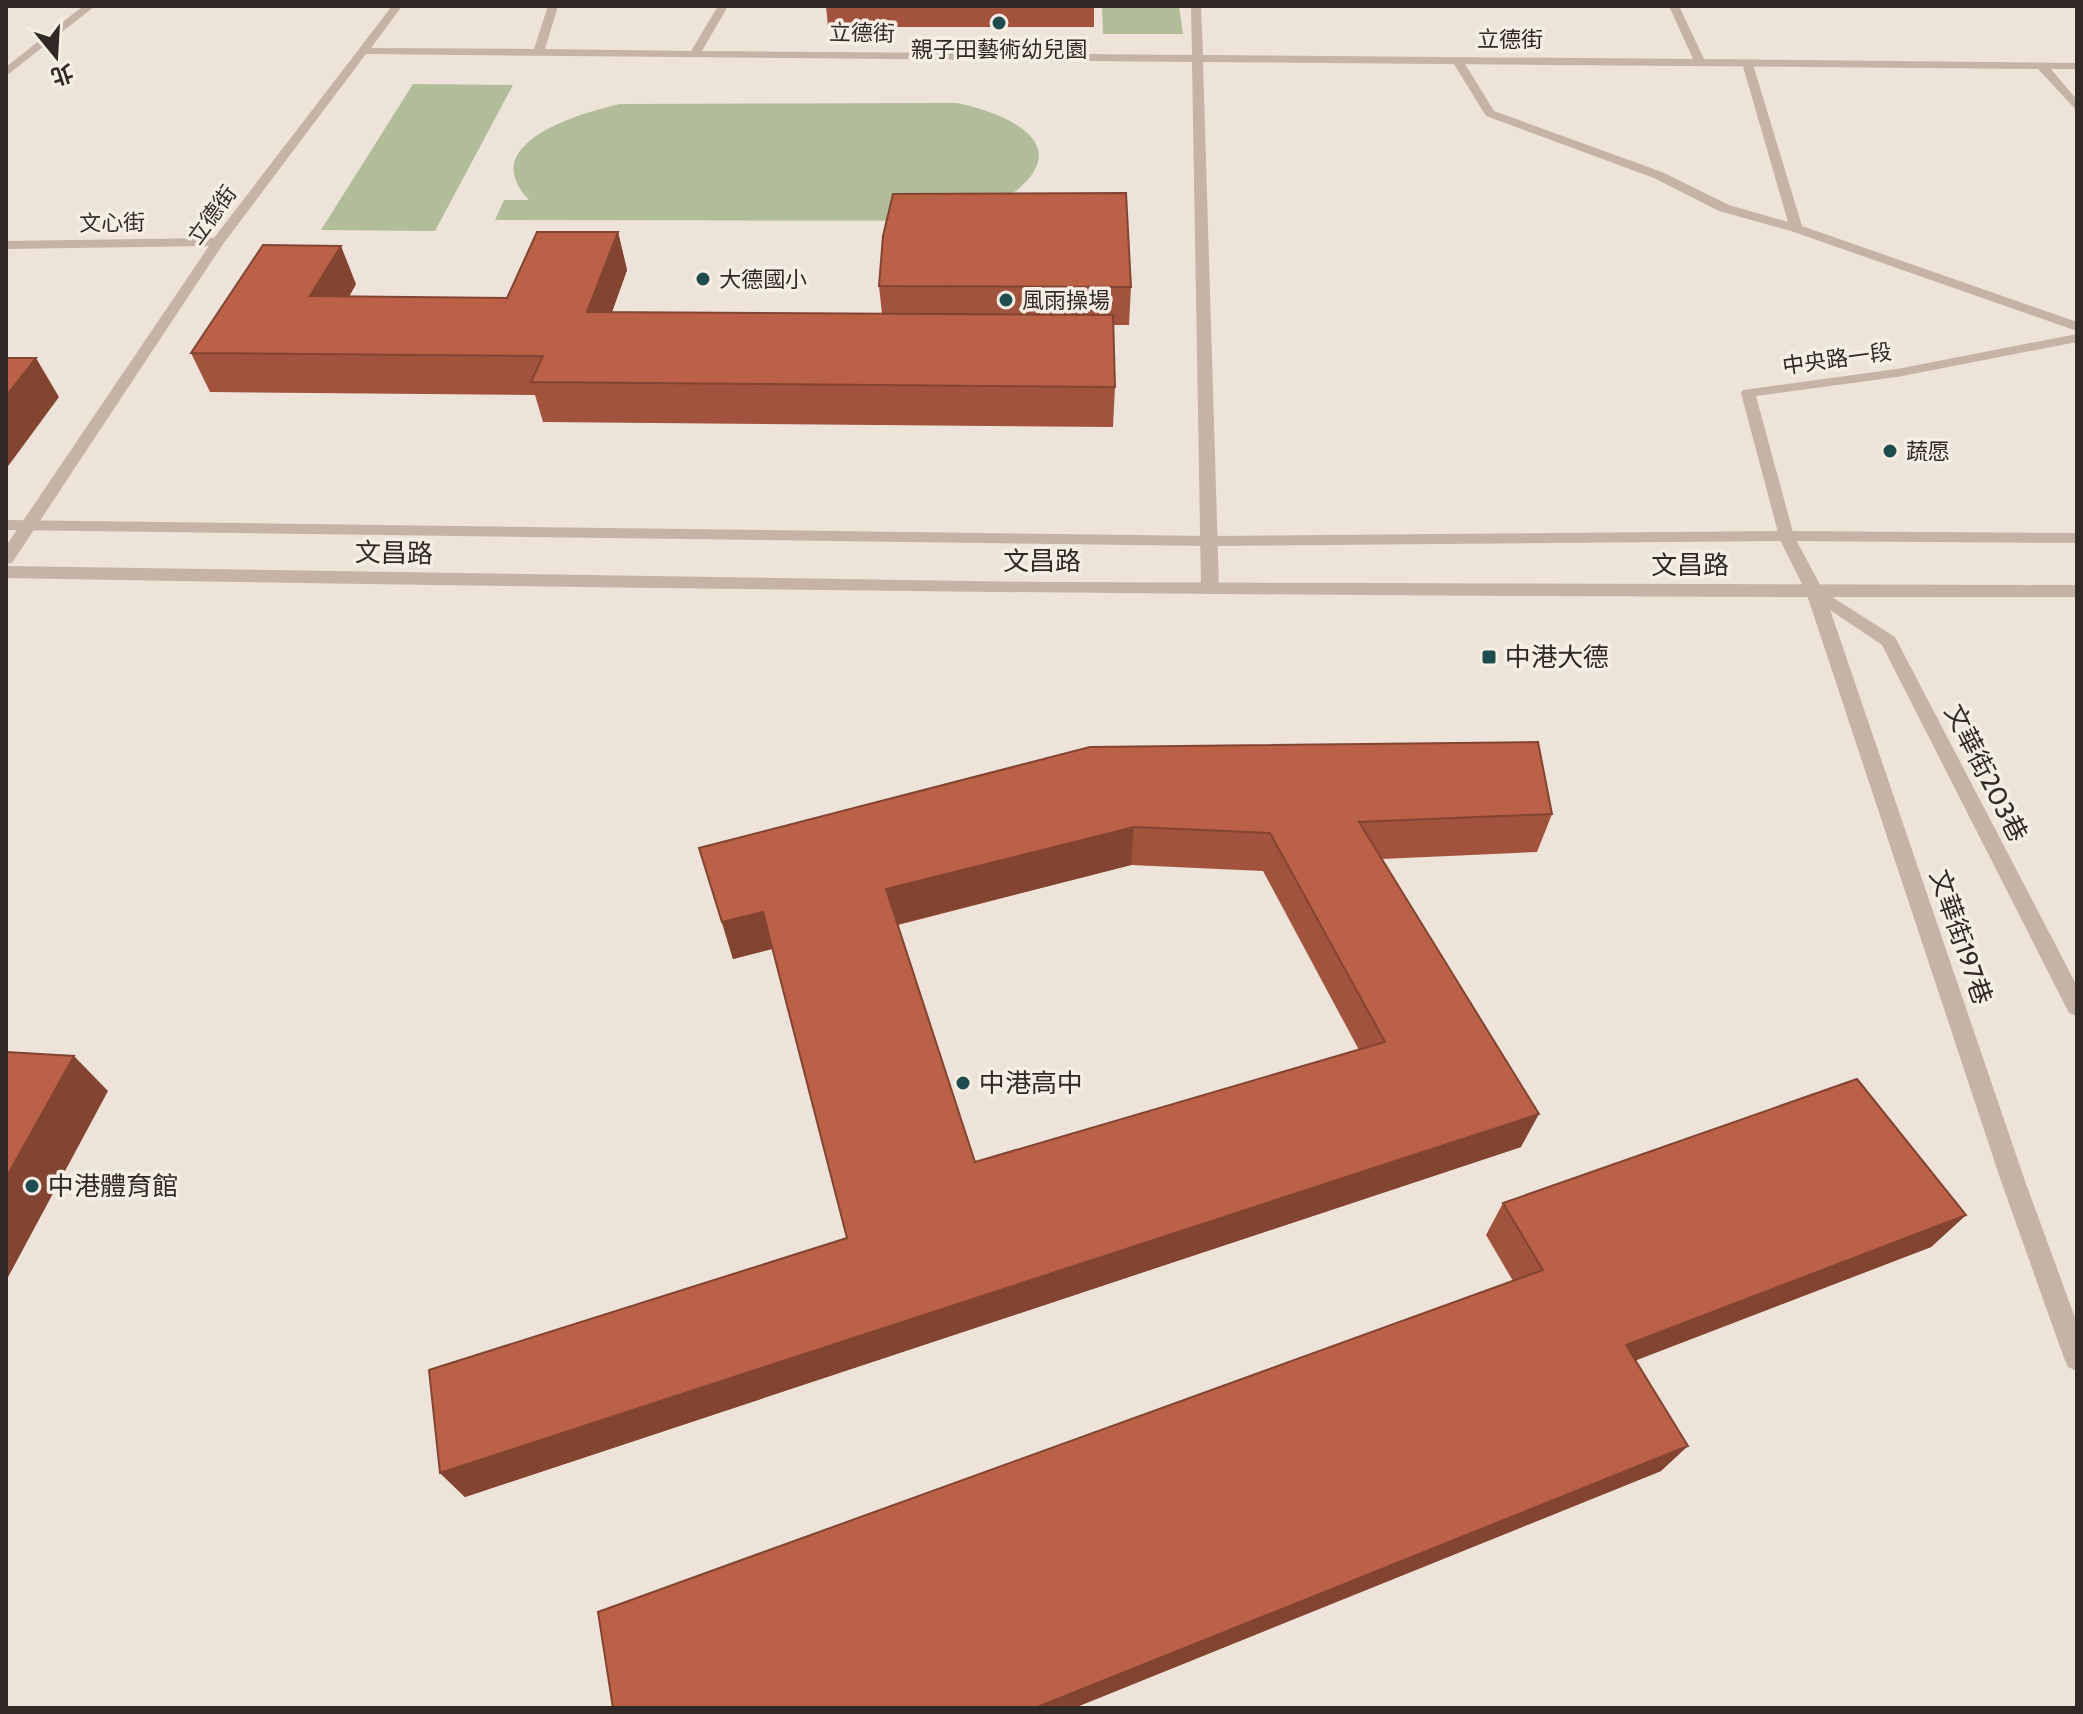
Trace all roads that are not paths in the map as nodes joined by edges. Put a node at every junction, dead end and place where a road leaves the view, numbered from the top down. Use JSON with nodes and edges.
{"nodes":[{"id":1,"x":90,"y":6,"type":"edge"},
{"id":2,"x":397,"y":6,"type":"edge"},
{"id":3,"x":553,"y":6,"type":"edge"},
{"id":4,"x":723,"y":6,"type":"edge"},
{"id":5,"x":1196,"y":6,"type":"edge"},
{"id":6,"x":1674,"y":6,"type":"edge"},
{"id":7,"x":364,"y":51,"type":"junction"},
{"id":8,"x":539,"y":51,"type":"junction"},
{"id":9,"x":695,"y":53,"type":"junction"},
{"id":10,"x":1197,"y":59,"type":"junction"},
{"id":11,"x":1458,"y":61,"type":"junction"},
{"id":12,"x":1700,"y":62,"type":"junction"},
{"id":13,"x":1748,"y":63,"type":"junction"},
{"id":14,"x":2041,"y":65,"type":"junction"},
{"id":15,"x":2077,"y":66,"type":"edge"},
{"id":16,"x":6,"y":73,"type":"edge"},
{"id":17,"x":2077,"y":107,"type":"edge"},
{"id":18,"x":1796,"y":228,"type":"junction"},
{"id":19,"x":218,"y":242,"type":"junction"},
{"id":20,"x":6,"y":245,"type":"edge"},
{"id":21,"x":2077,"y":327,"type":"edge"},
{"id":22,"x":2077,"y":338,"type":"edge"},
{"id":23,"x":6,"y":525,"type":"edge"},
{"id":24,"x":30,"y":525,"type":"junction"},
{"id":25,"x":1786,"y":536,"type":"junction"},
{"id":26,"x":2077,"y":538,"type":"edge"},
{"id":27,"x":1211,"y":541,"type":"junction"},
{"id":28,"x":6,"y":559,"type":"edge"},
{"id":29,"x":6,"y":572,"type":"edge"},
{"id":30,"x":1210,"y":588,"type":"junction"},
{"id":31,"x":2077,"y":591,"type":"edge"},
{"id":32,"x":1815,"y":592,"type":"junction"},
{"id":33,"x":2077,"y":1007,"type":"edge"},
{"id":34,"x":2077,"y":1358,"type":"edge"}],
"edges":[{"from":1,"to":16,"type":"street"},
{"from":2,"to":7,"type":"street"},
{"from":3,"to":8,"type":"street"},
{"from":4,"to":9,"type":"street"},
{"from":5,"to":10,"type":"street"},
{"from":6,"to":12,"type":"street"},
{"from":7,"to":8,"type":"street","name":"立德街"},
{"from":7,"to":19,"type":"street","name":"立德街"},
{"from":8,"to":9,"type":"street","name":"立德街"},
{"from":9,"to":10,"type":"street","name":"立德街"},
{"from":10,"to":11,"type":"street","name":"立德街"},
{"from":10,"to":27,"type":"street"},
{"from":11,"to":12,"type":"street","name":"立德街"},
{"from":11,"to":18,"type":"street"},
{"from":12,"to":13,"type":"street","name":"立德街"},
{"from":13,"to":14,"type":"street","name":"立德街"},
{"from":13,"to":18,"type":"street"},
{"from":14,"to":15,"type":"street","name":"立德街"},
{"from":14,"to":17,"type":"street"},
{"from":18,"to":21,"type":"street"},
{"from":19,"to":20,"type":"street","name":"文心街"},
{"from":19,"to":24,"type":"street","name":"立德街"},
{"from":22,"to":25,"type":"street","name":"中央路一段"},
{"from":23,"to":24,"type":"street","name":"文昌路"},
{"from":24,"to":27,"type":"street","name":"文昌路"},
{"from":24,"to":28,"type":"street","name":"立德街"},
{"from":25,"to":26,"type":"street","name":"文昌路"},
{"from":25,"to":27,"type":"street","name":"文昌路"},
{"from":25,"to":32,"type":"street","name":"文華街197巷"},
{"from":27,"to":30,"type":"street"},
{"from":29,"to":30,"type":"street","name":"文昌路"},
{"from":30,"to":32,"type":"street","name":"文昌路"},
{"from":31,"to":32,"type":"street","name":"文昌路"},
{"from":32,"to":33,"type":"street","name":"文華街203巷"},
{"from":32,"to":34,"type":"street","name":"文華街197巷"}]}
